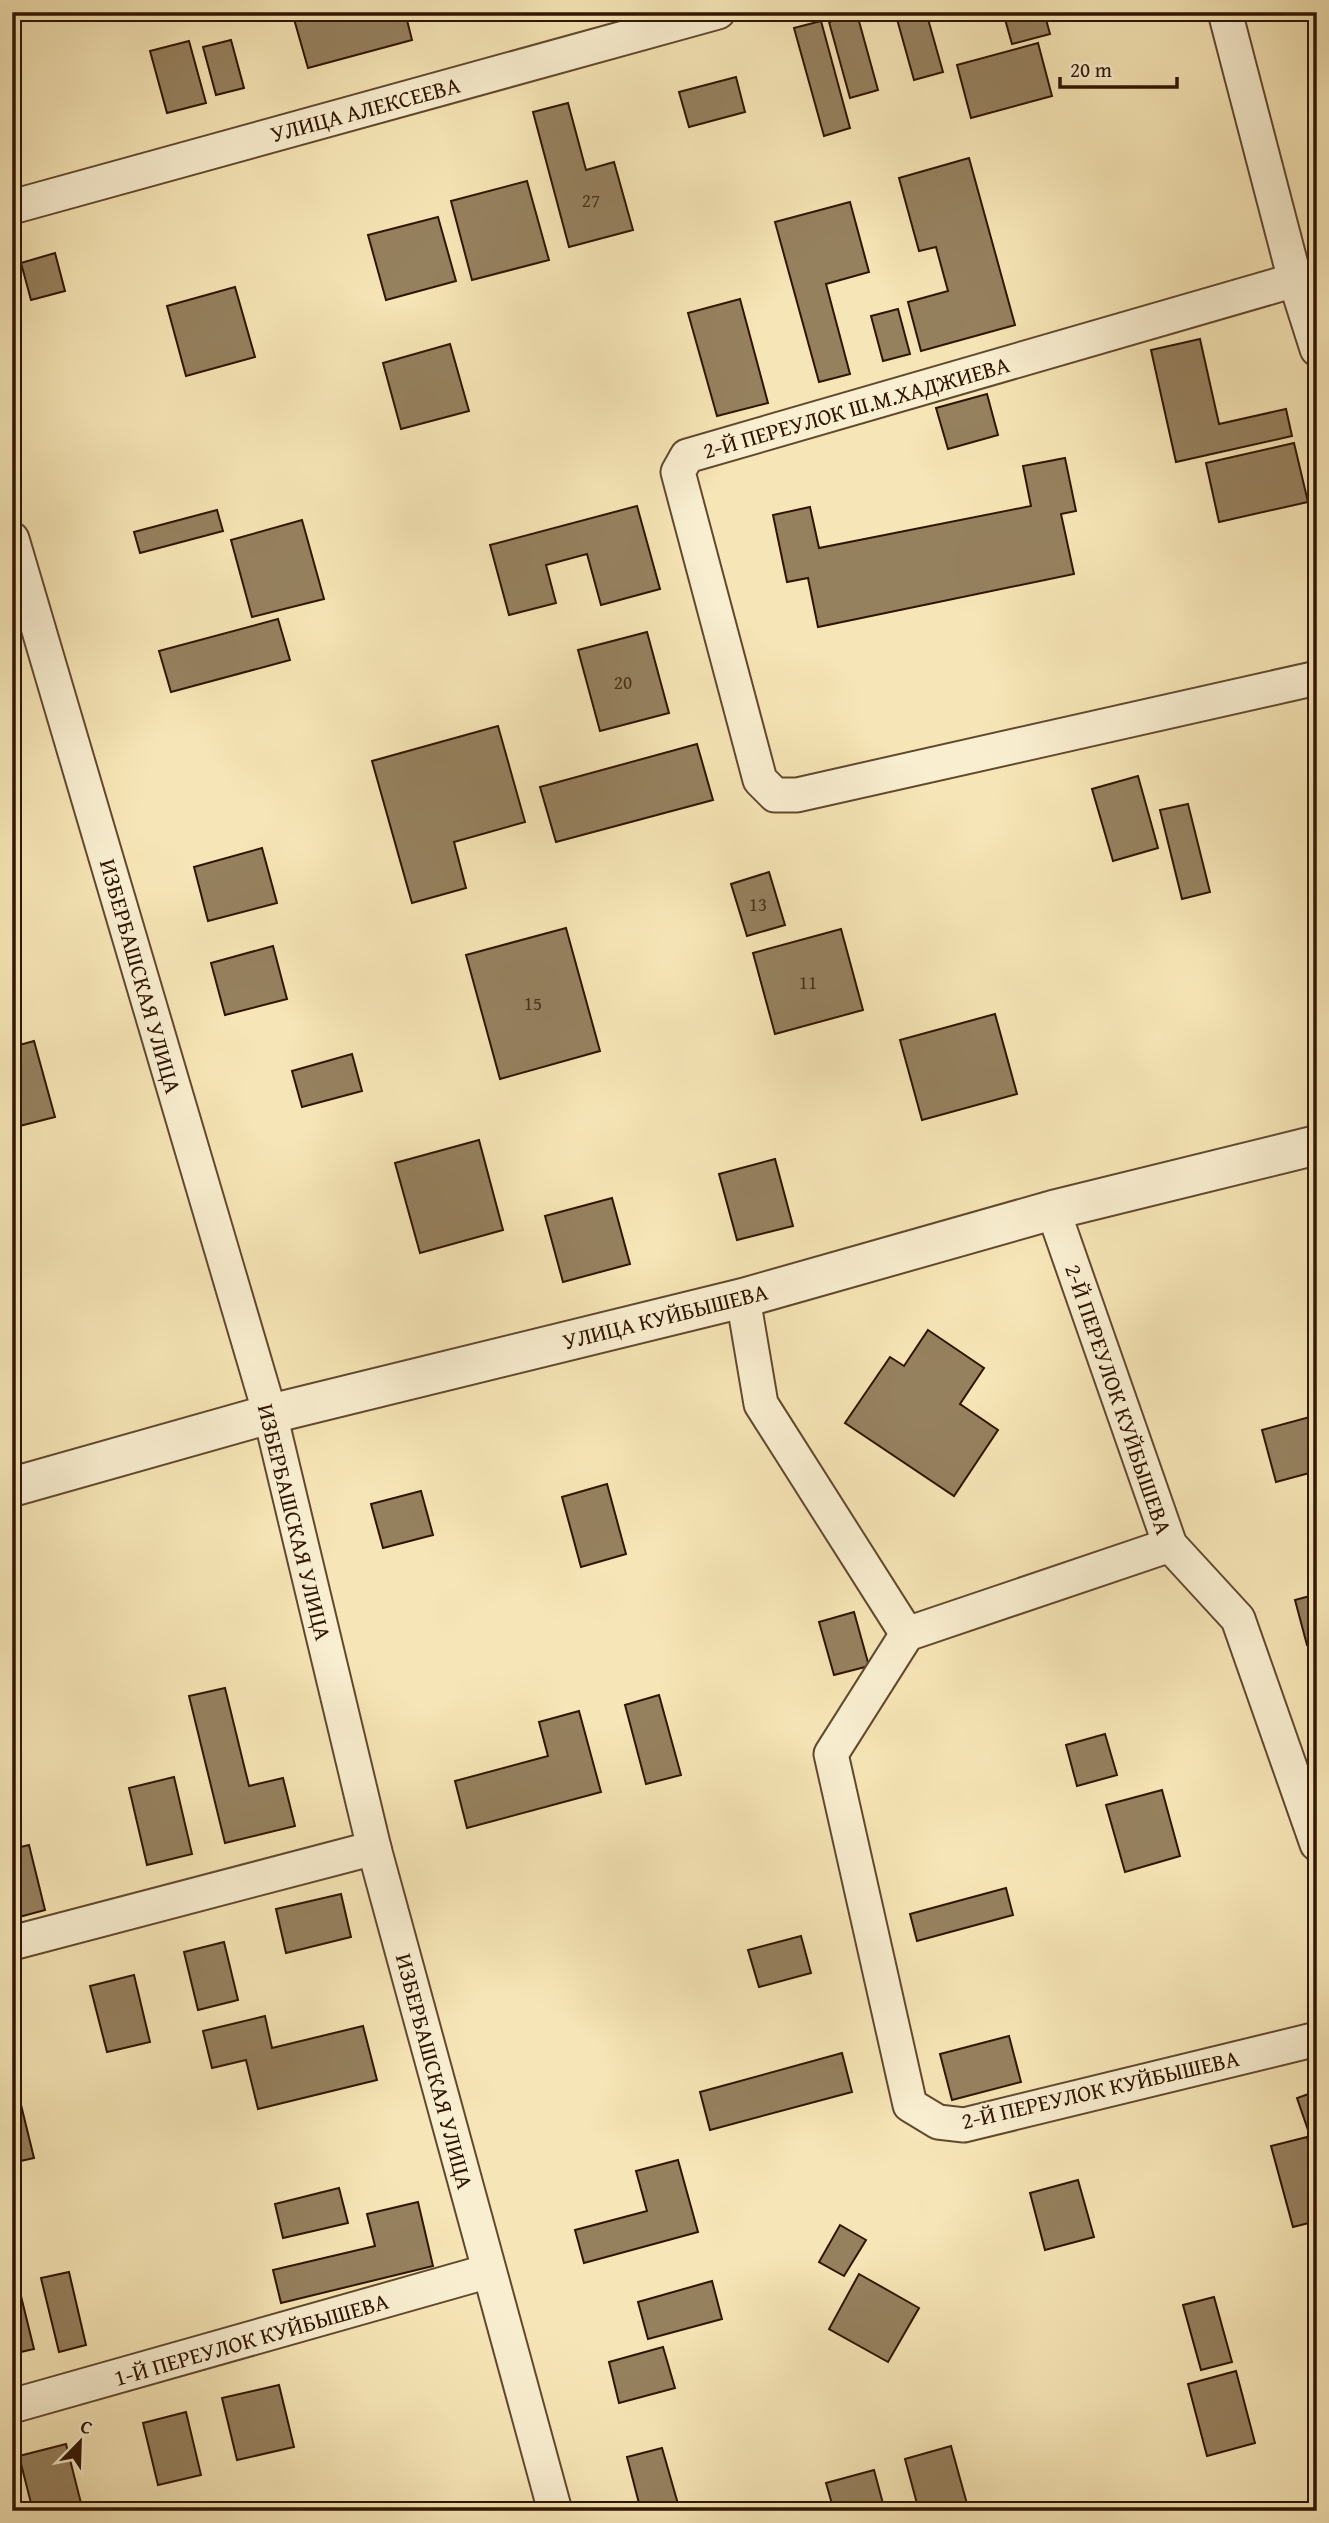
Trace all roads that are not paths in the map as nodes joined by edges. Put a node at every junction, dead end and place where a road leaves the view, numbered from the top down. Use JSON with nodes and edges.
{"nodes":[{"id":1,"x":718,"y":12,"type":"edge"},
{"id":2,"x":1225,"y":12,"type":"edge"},
{"id":3,"x":12,"y":206,"type":"edge"},
{"id":4,"x":1295,"y":280,"type":"junction"},
{"id":5,"x":1317,"y":349,"type":"edge"},
{"id":6,"x":12,"y":538,"type":"edge"},
{"id":7,"x":1317,"y":678,"type":"edge"},
{"id":8,"x":1317,"y":1145,"type":"edge"},
{"id":9,"x":1053,"y":1210,"type":"junction"},
{"id":10,"x":743,"y":1298,"type":"junction"},
{"id":11,"x":270,"y":1414,"type":"junction"},
{"id":12,"x":12,"y":1487,"type":"edge"},
{"id":13,"x":1170,"y":1545,"type":"junction"},
{"id":14,"x":907,"y":1634,"type":"junction"},
{"id":15,"x":1317,"y":1844,"type":"edge"},
{"id":16,"x":374,"y":1848,"type":"junction"},
{"id":17,"x":12,"y":1943,"type":"edge"},
{"id":18,"x":1317,"y":2039,"type":"edge"},
{"id":19,"x":489,"y":2271,"type":"junction"},
{"id":20,"x":12,"y":2406,"type":"edge"},
{"id":21,"x":555,"y":2511,"type":"edge"}],
"edges":[{"from":1,"to":3,"type":"street","name":"УЛИЦА АЛЕКСЕЕВА"},
{"from":2,"to":4,"type":"street"},
{"from":4,"to":5,"type":"street"},
{"from":4,"to":7,"type":"street","name":"2-Й ПЕРЕУЛОК Ш.М.ХАДЖИЕВА"},
{"from":6,"to":11,"type":"street","name":"ИЗБЕРБАШСКАЯ УЛИЦА"},
{"from":8,"to":9,"type":"street","name":"УЛИЦА КУЙБЫШЕВА"},
{"from":9,"to":10,"type":"street","name":"УЛИЦА КУЙБЫШЕВА"},
{"from":9,"to":13,"type":"street","name":"2-Й ПЕРЕУЛОК КУЙБЫШЕВА"},
{"from":10,"to":11,"type":"street","name":"УЛИЦА КУЙБЫШЕВА"},
{"from":10,"to":14,"type":"street"},
{"from":11,"to":12,"type":"street","name":"УЛИЦА КУЙБЫШЕВА"},
{"from":11,"to":16,"type":"street","name":"ИЗБЕРБАШСКАЯ УЛИЦА"},
{"from":13,"to":14,"type":"street"},
{"from":13,"to":15,"type":"street","name":"2-Й ПЕРЕУЛОК КУЙБЫШЕВА"},
{"from":14,"to":18,"type":"street","name":"2-Й ПЕРЕУЛОК КУЙБЫШЕВА"},
{"from":16,"to":17,"type":"street"},
{"from":16,"to":19,"type":"street","name":"ИЗБЕРБАШСКАЯ УЛИЦА"},
{"from":19,"to":20,"type":"street","name":"1-Й ПЕРЕУЛОК КУЙБЫШЕВА"},
{"from":19,"to":21,"type":"street","name":"ИЗБЕРБАШСКАЯ УЛИЦА"}]}
